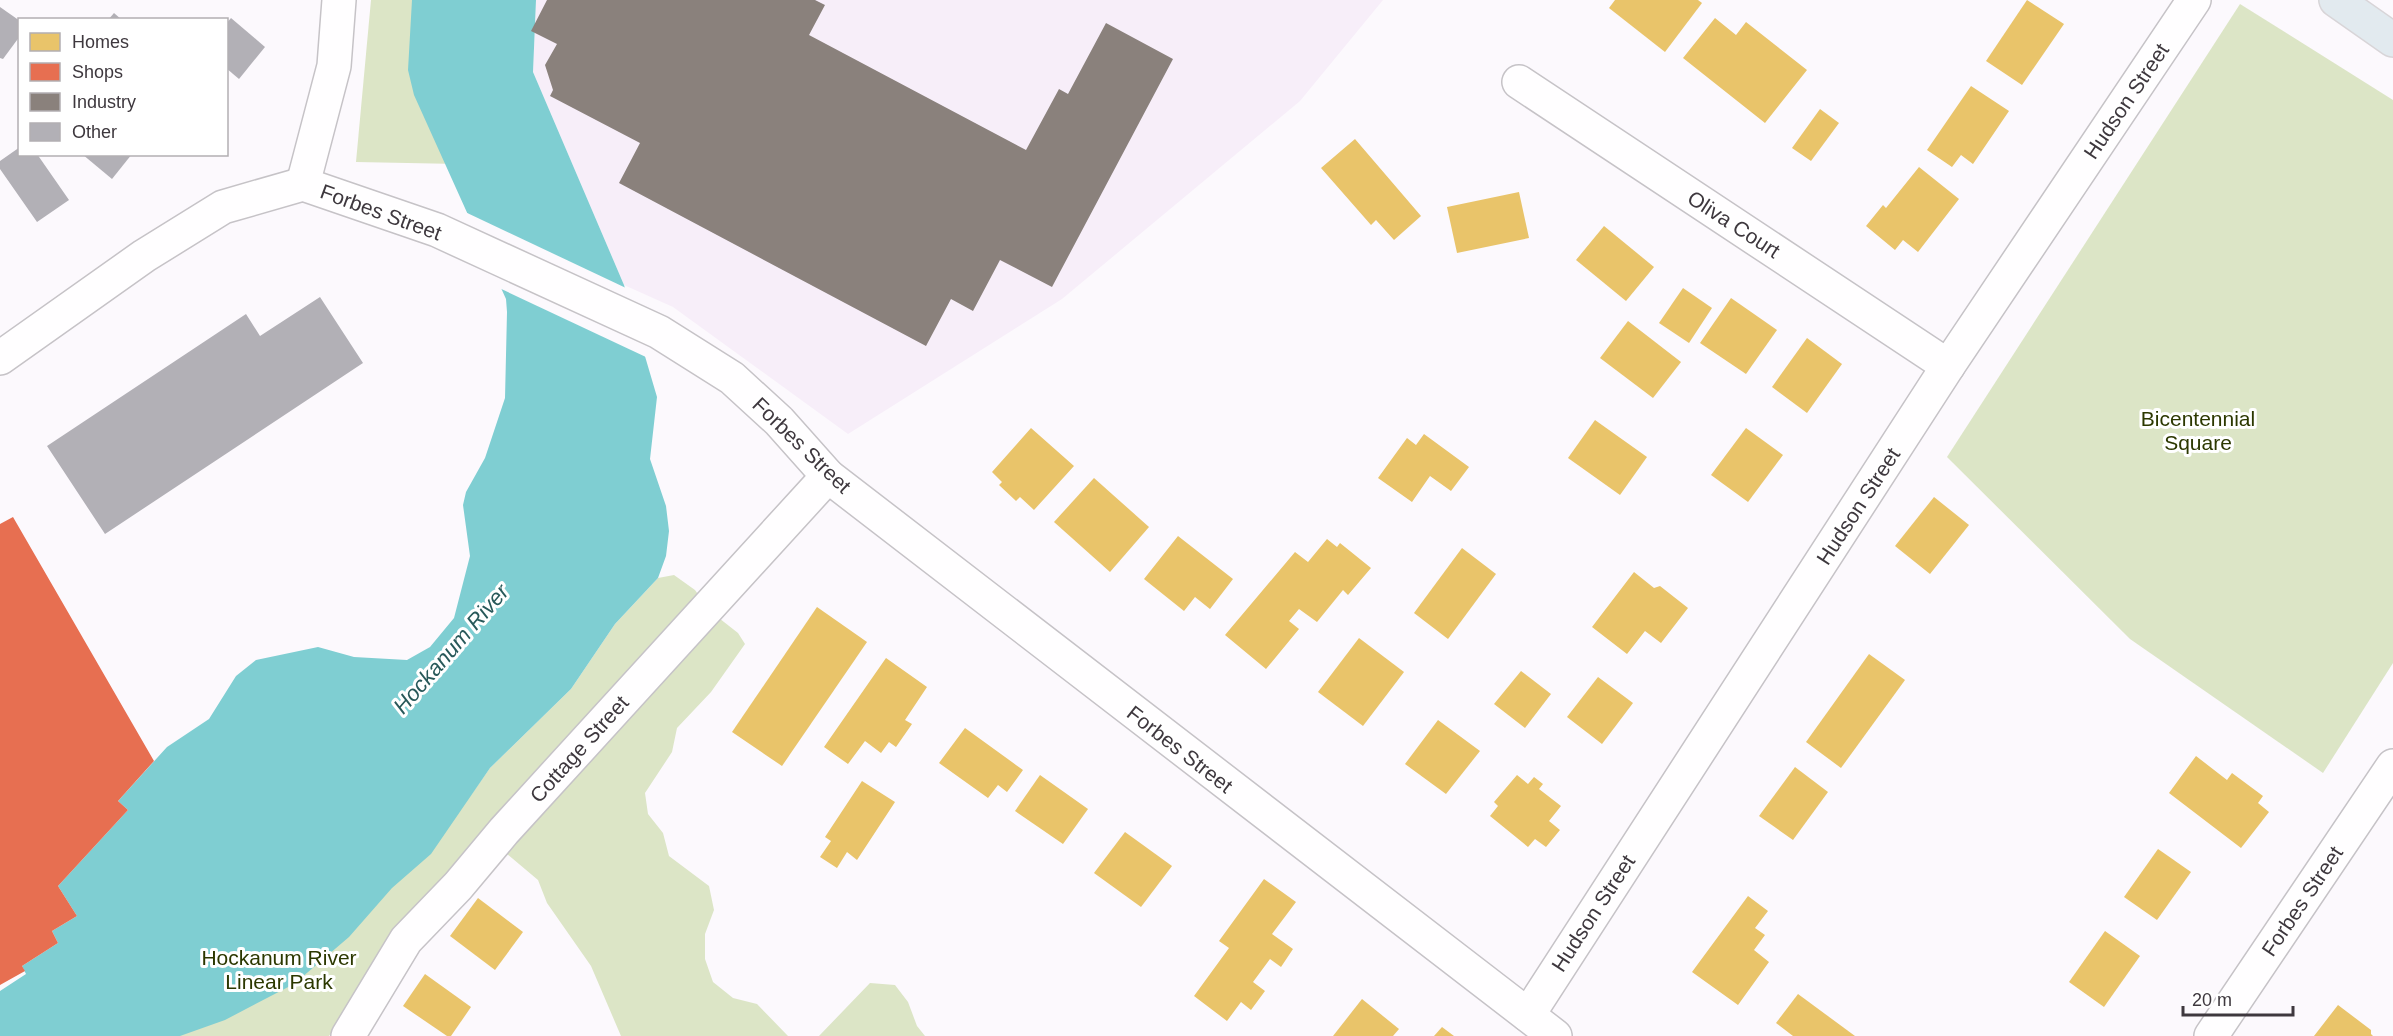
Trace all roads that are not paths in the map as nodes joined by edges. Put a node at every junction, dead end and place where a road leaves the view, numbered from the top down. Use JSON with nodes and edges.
{"nodes":[{"id":1,"x":339,"y":0,"type":"edge"},
{"id":2,"x":2194,"y":0,"type":"edge"},
{"id":3,"x":2336,"y":0,"type":"edge"},
{"id":4,"x":2393,"y":40,"type":"edge"},
{"id":5,"x":1519,"y":82,"type":"dead end"},
{"id":6,"x":303,"y":184,"type":"junction"},
{"id":7,"x":0,"y":358,"type":"edge"},
{"id":8,"x":1948,"y":366,"type":"junction"},
{"id":9,"x":828,"y":476,"type":"junction"},
{"id":10,"x":2393,"y":766,"type":"edge"},
{"id":11,"x":1528,"y":1015,"type":"junction"},
{"id":12,"x":348,"y":1036,"type":"edge"},
{"id":13,"x":1555,"y":1036,"type":"edge"},
{"id":14,"x":2211,"y":1036,"type":"edge"}],
"edges":[{"from":1,"to":6,"type":"street"},
{"from":2,"to":8,"type":"street","name":"Hudson Street"},
{"from":3,"to":4,"type":"main road"},
{"from":5,"to":8,"type":"street","name":"Oliva Court"},
{"from":6,"to":7,"type":"street","name":"Forbes Street"},
{"from":6,"to":9,"type":"street","name":"Forbes Street"},
{"from":8,"to":11,"type":"street","name":"Hudson Street"},
{"from":9,"to":11,"type":"street","name":"Forbes Street"},
{"from":9,"to":12,"type":"street","name":"Cottage Street"},
{"from":10,"to":14,"type":"street","name":"Forbes Street"},
{"from":11,"to":13,"type":"street","name":"Forbes Street"}]}
